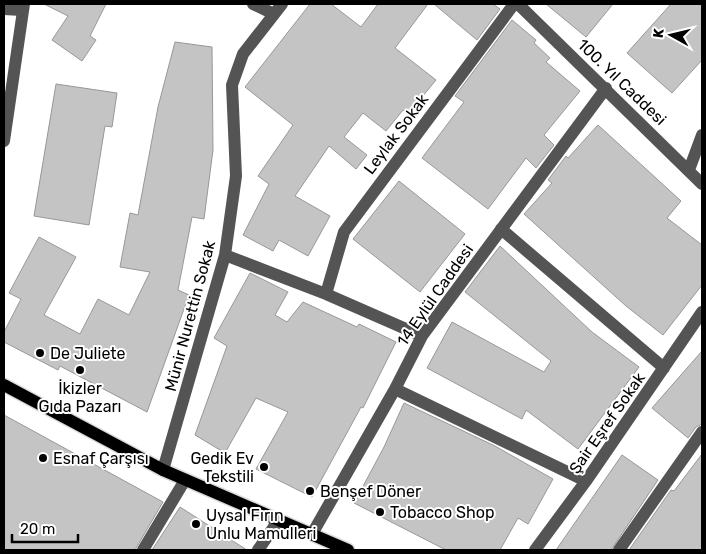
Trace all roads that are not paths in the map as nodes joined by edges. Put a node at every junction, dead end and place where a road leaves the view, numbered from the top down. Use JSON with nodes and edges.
{"nodes":[{"id":1,"x":253,"y":4,"type":"edge"},
{"id":2,"x":282,"y":4,"type":"edge"},
{"id":3,"x":514,"y":4,"type":"edge"},
{"id":4,"x":518,"y":4,"type":"edge"},
{"id":5,"x":23,"y":7,"type":"edge"},
{"id":6,"x":4,"y":10,"type":"edge"},
{"id":7,"x":274,"y":14,"type":"junction"},
{"id":8,"x":606,"y":88,"type":"junction"},
{"id":9,"x":702,"y":134,"type":"edge"},
{"id":10,"x":4,"y":141,"type":"edge"},
{"id":11,"x":689,"y":170,"type":"junction"},
{"id":12,"x":702,"y":184,"type":"edge"},
{"id":13,"x":501,"y":229,"type":"junction"},
{"id":14,"x":226,"y":256,"type":"junction"},
{"id":15,"x":326,"y":294,"type":"junction"},
{"id":16,"x":702,"y":312,"type":"edge"},
{"id":17,"x":422,"y":336,"type":"junction"},
{"id":18,"x":664,"y":368,"type":"junction"},
{"id":19,"x":4,"y":385,"type":"edge"},
{"id":20,"x":395,"y":389,"type":"junction"},
{"id":21,"x":702,"y":432,"type":"edge"},
{"id":22,"x":163,"y":470,"type":"junction"},
{"id":23,"x":185,"y":480,"type":"junction"},
{"id":24,"x":586,"y":481,"type":"junction"},
{"id":25,"x":278,"y":522,"type":"junction"},
{"id":26,"x":312,"y":534,"type":"junction"},
{"id":27,"x":143,"y":550,"type":"edge"},
{"id":28,"x":258,"y":550,"type":"edge"},
{"id":29,"x":348,"y":550,"type":"edge"},
{"id":30,"x":535,"y":550,"type":"edge"},
{"id":31,"x":619,"y":550,"type":"edge"}],
"edges":[{"from":1,"to":7,"type":"street"},
{"from":2,"to":7,"type":"street","name":"Münir Nurettin Sokak"},
{"from":3,"to":15,"type":"street","name":"Leylak Sokak"},
{"from":4,"to":8,"type":"street","name":"100. Yıl Caddesi"},
{"from":5,"to":6,"type":"street"},
{"from":5,"to":10,"type":"street"},
{"from":7,"to":14,"type":"street","name":"Münir Nurettin Sokak"},
{"from":8,"to":11,"type":"street","name":"100. Yıl Caddesi"},
{"from":8,"to":13,"type":"street","name":"14 Eylül Caddesi"},
{"from":9,"to":11,"type":"street"},
{"from":11,"to":12,"type":"street","name":"100. Yıl Caddesi"},
{"from":13,"to":17,"type":"street","name":"14 Eylül Caddesi"},
{"from":13,"to":18,"type":"street"},
{"from":14,"to":15,"type":"street"},
{"from":14,"to":22,"type":"street","name":"Münir Nurettin Sokak"},
{"from":15,"to":17,"type":"street"},
{"from":16,"to":18,"type":"street","name":"Şair Eşref Sokak"},
{"from":17,"to":20,"type":"street","name":"14 Eylül Caddesi"},
{"from":18,"to":24,"type":"street","name":"Şair Eşref Sokak"},
{"from":19,"to":22,"type":"main road"},
{"from":20,"to":24,"type":"street"},
{"from":20,"to":26,"type":"street","name":"14 Eylül Caddesi"},
{"from":21,"to":31,"type":"street"},
{"from":22,"to":23,"type":"main road"},
{"from":23,"to":25,"type":"main road"},
{"from":23,"to":27,"type":"street"},
{"from":24,"to":30,"type":"street","name":"Şair Eşref Sokak"},
{"from":25,"to":26,"type":"main road"},
{"from":25,"to":28,"type":"street"},
{"from":26,"to":29,"type":"main road"}]}
